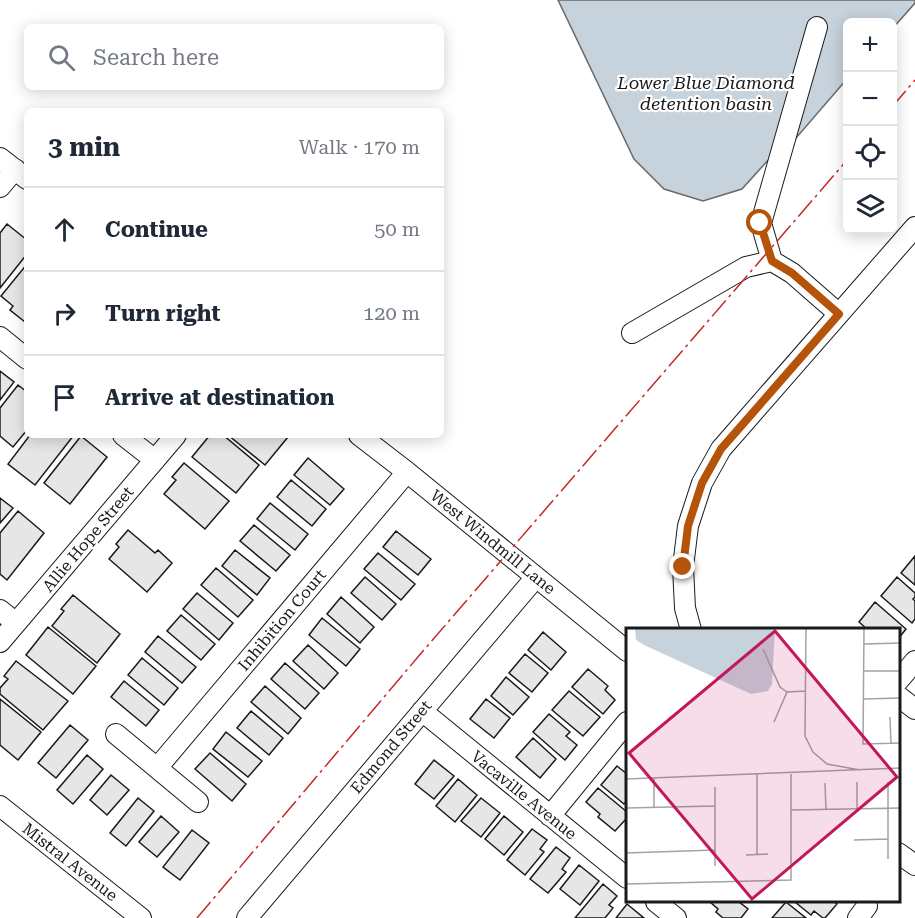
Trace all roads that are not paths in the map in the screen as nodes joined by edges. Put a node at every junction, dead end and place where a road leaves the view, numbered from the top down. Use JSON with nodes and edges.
{"nodes":[{"id":1,"x":817,"y":27,"type":"dead end"},
{"id":2,"x":14,"y":169,"type":"edge"},
{"id":3,"x":0,"y":187,"type":"edge"},
{"id":4,"x":915,"y":227,"type":"edge"},
{"id":5,"x":772,"y":261,"type":"junction"},
{"id":6,"x":839,"y":314,"type":"junction"},
{"id":7,"x":632,"y":333,"type":"dead end"},
{"id":8,"x":0,"y":337,"type":"edge"},
{"id":9,"x":24,"y":356,"type":"edge"},
{"id":10,"x":127,"y":438,"type":"edge"},
{"id":11,"x":173,"y":438,"type":"edge"},
{"id":12,"x":363,"y":438,"type":"edge"},
{"id":13,"x":154,"y":460,"type":"junction"},
{"id":14,"x":407,"y":472,"type":"junction"},
{"id":15,"x":536,"y":577,"type":"junction"},
{"id":16,"x":0,"y":610,"type":"edge"},
{"id":17,"x":16,"y":623,"type":"junction"},
{"id":18,"x":690,"y":628,"type":"edge"},
{"id":19,"x":0,"y":642,"type":"edge"},
{"id":20,"x":626,"y":650,"type":"edge"},
{"id":21,"x":915,"y":661,"type":"edge"},
{"id":22,"x":900,"y":679,"type":"edge"},
{"id":23,"x":900,"y":698,"type":"edge"},
{"id":24,"x":915,"y":709,"type":"edge"},
{"id":25,"x":422,"y":711,"type":"junction"},
{"id":26,"x":626,"y":723,"type":"edge"},
{"id":27,"x":116,"y":734,"type":"dead end"},
{"id":28,"x":157,"y":768,"type":"junction"},
{"id":29,"x":198,"y":802,"type":"dead end"},
{"id":30,"x":0,"y":806,"type":"edge"},
{"id":31,"x":550,"y":816,"type":"junction"},
{"id":32,"x":900,"y":854,"type":"edge"},
{"id":33,"x":915,"y":865,"type":"edge"},
{"id":34,"x":626,"y":877,"type":"edge"},
{"id":35,"x":141,"y":918,"type":"edge"},
{"id":36,"x":247,"y":918,"type":"edge"}],
"edges":[{"from":1,"to":5,"type":"street"},
{"from":2,"to":3,"type":"street"},
{"from":4,"to":6,"type":"street"},
{"from":5,"to":6,"type":"street"},
{"from":5,"to":7,"type":"street"},
{"from":6,"to":18,"type":"street"},
{"from":8,"to":9,"type":"street"},
{"from":10,"to":13,"type":"street"},
{"from":11,"to":13,"type":"street","name":"Allie Hope Street"},
{"from":12,"to":14,"type":"street","name":"West Windmill Lane"},
{"from":13,"to":17,"type":"street","name":"Allie Hope Street"},
{"from":14,"to":15,"type":"street","name":"West Windmill Lane"},
{"from":14,"to":28,"type":"street","name":"Inhibition Court"},
{"from":15,"to":20,"type":"street","name":"West Windmill Lane"},
{"from":15,"to":25,"type":"street","name":"Edmond Street"},
{"from":16,"to":17,"type":"street"},
{"from":17,"to":19,"type":"street","name":"Allie Hope Street"},
{"from":21,"to":22,"type":"street"},
{"from":23,"to":24,"type":"street"},
{"from":25,"to":31,"type":"street","name":"Vacaville Avenue"},
{"from":25,"to":36,"type":"street","name":"Edmond Street"},
{"from":26,"to":31,"type":"street"},
{"from":27,"to":28,"type":"street"},
{"from":28,"to":29,"type":"street"},
{"from":30,"to":35,"type":"street","name":"Mistral Avenue"},
{"from":31,"to":34,"type":"street","name":"Vacaville Avenue"},
{"from":32,"to":33,"type":"street"}]}
